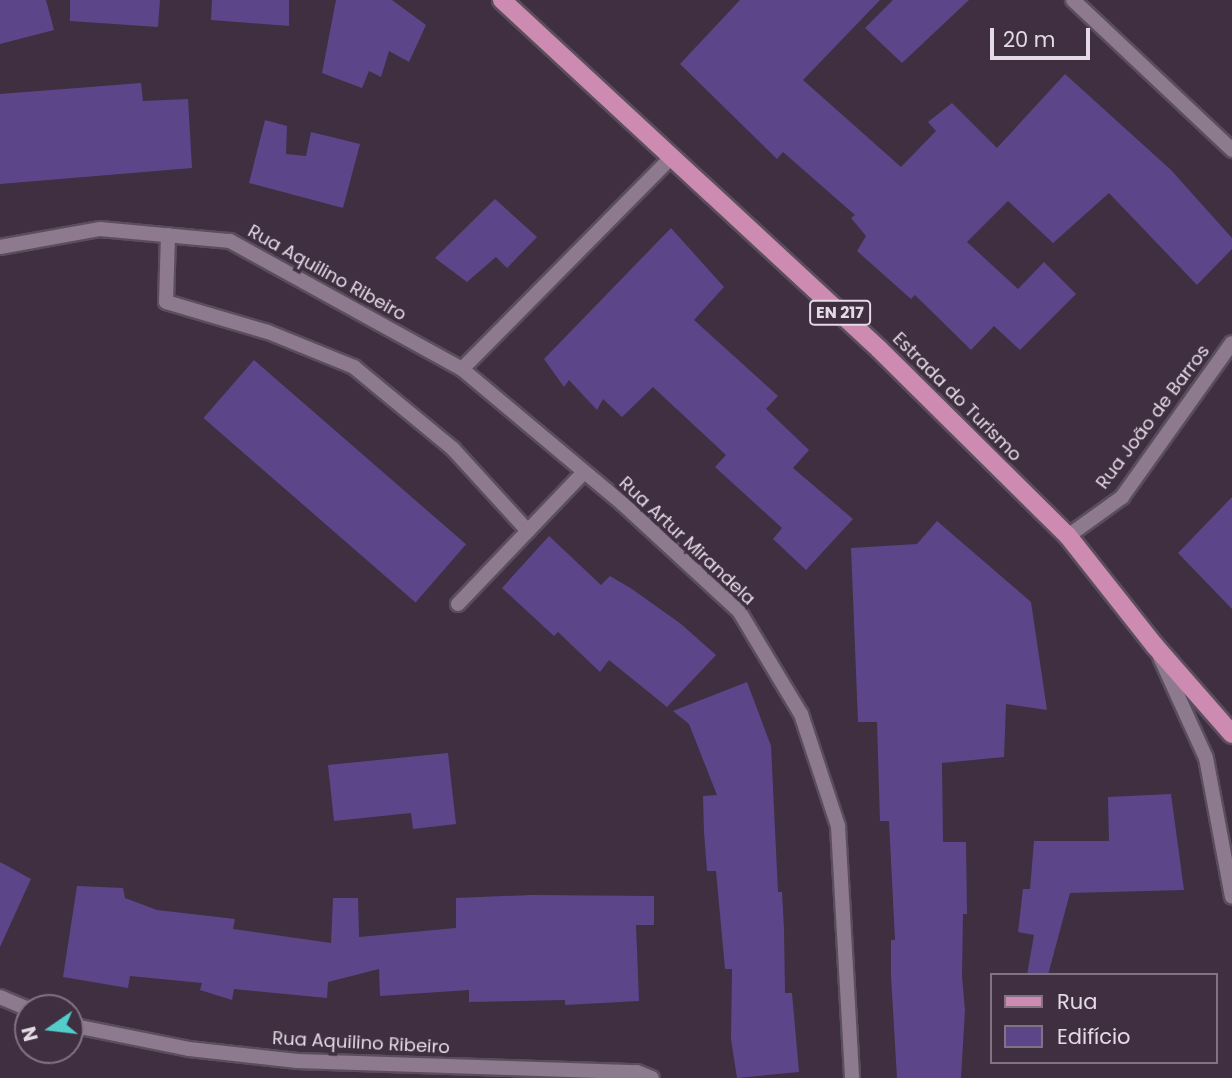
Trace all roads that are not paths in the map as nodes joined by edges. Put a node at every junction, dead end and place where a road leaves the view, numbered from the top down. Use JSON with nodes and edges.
{"nodes":[{"id":1,"x":1077,"y":2,"type":"edge"},
{"id":2,"x":511,"y":3,"type":"edge"},
{"id":3,"x":1232,"y":150,"type":"edge"},
{"id":4,"x":672,"y":157,"type":"junction"},
{"id":5,"x":168,"y":235,"type":"junction"},
{"id":6,"x":0,"y":247,"type":"edge"},
{"id":7,"x":1232,"y":343,"type":"edge"},
{"id":8,"x":462,"y":369,"type":"junction"},
{"id":9,"x":584,"y":472,"type":"junction"},
{"id":10,"x":528,"y":531,"type":"junction"},
{"id":11,"x":1068,"y":536,"type":"junction"},
{"id":12,"x":458,"y":604,"type":"dead end"},
{"id":13,"x":1156,"y":646,"type":"junction"},
{"id":14,"x":1232,"y":734,"type":"edge"},
{"id":15,"x":1232,"y":897,"type":"edge"},
{"id":16,"x":84,"y":1028,"type":"edge"},
{"id":17,"x":652,"y":1078,"type":"edge"},
{"id":18,"x":852,"y":1078,"type":"edge"}],
"edges":[{"from":1,"to":3,"type":"street"},
{"from":2,"to":4,"type":"main road","name":"Estrada do Turismo","number":"EN 217"},
{"from":4,"to":8,"type":"street"},
{"from":4,"to":11,"type":"main road","name":"Estrada do Turismo","number":"EN 217"},
{"from":5,"to":6,"type":"street","name":"Rua Aquilino Ribeiro"},
{"from":5,"to":8,"type":"street","name":"Rua Aquilino Ribeiro"},
{"from":5,"to":10,"type":"street"},
{"from":7,"to":11,"type":"street","name":"Rua João de Barros"},
{"from":8,"to":9,"type":"street","name":"Rua Artur Mirandela"},
{"from":9,"to":10,"type":"street"},
{"from":9,"to":18,"type":"street","name":"Rua Artur Mirandela"},
{"from":10,"to":12,"type":"street"},
{"from":11,"to":13,"type":"main road","name":"Estrada do Turismo","number":"EN 217"},
{"from":13,"to":14,"type":"main road","name":"Estrada do Turismo","number":"EN 217"},
{"from":13,"to":15,"type":"street"},
{"from":16,"to":17,"type":"street","name":"Rua Aquilino Ribeiro"}]}
